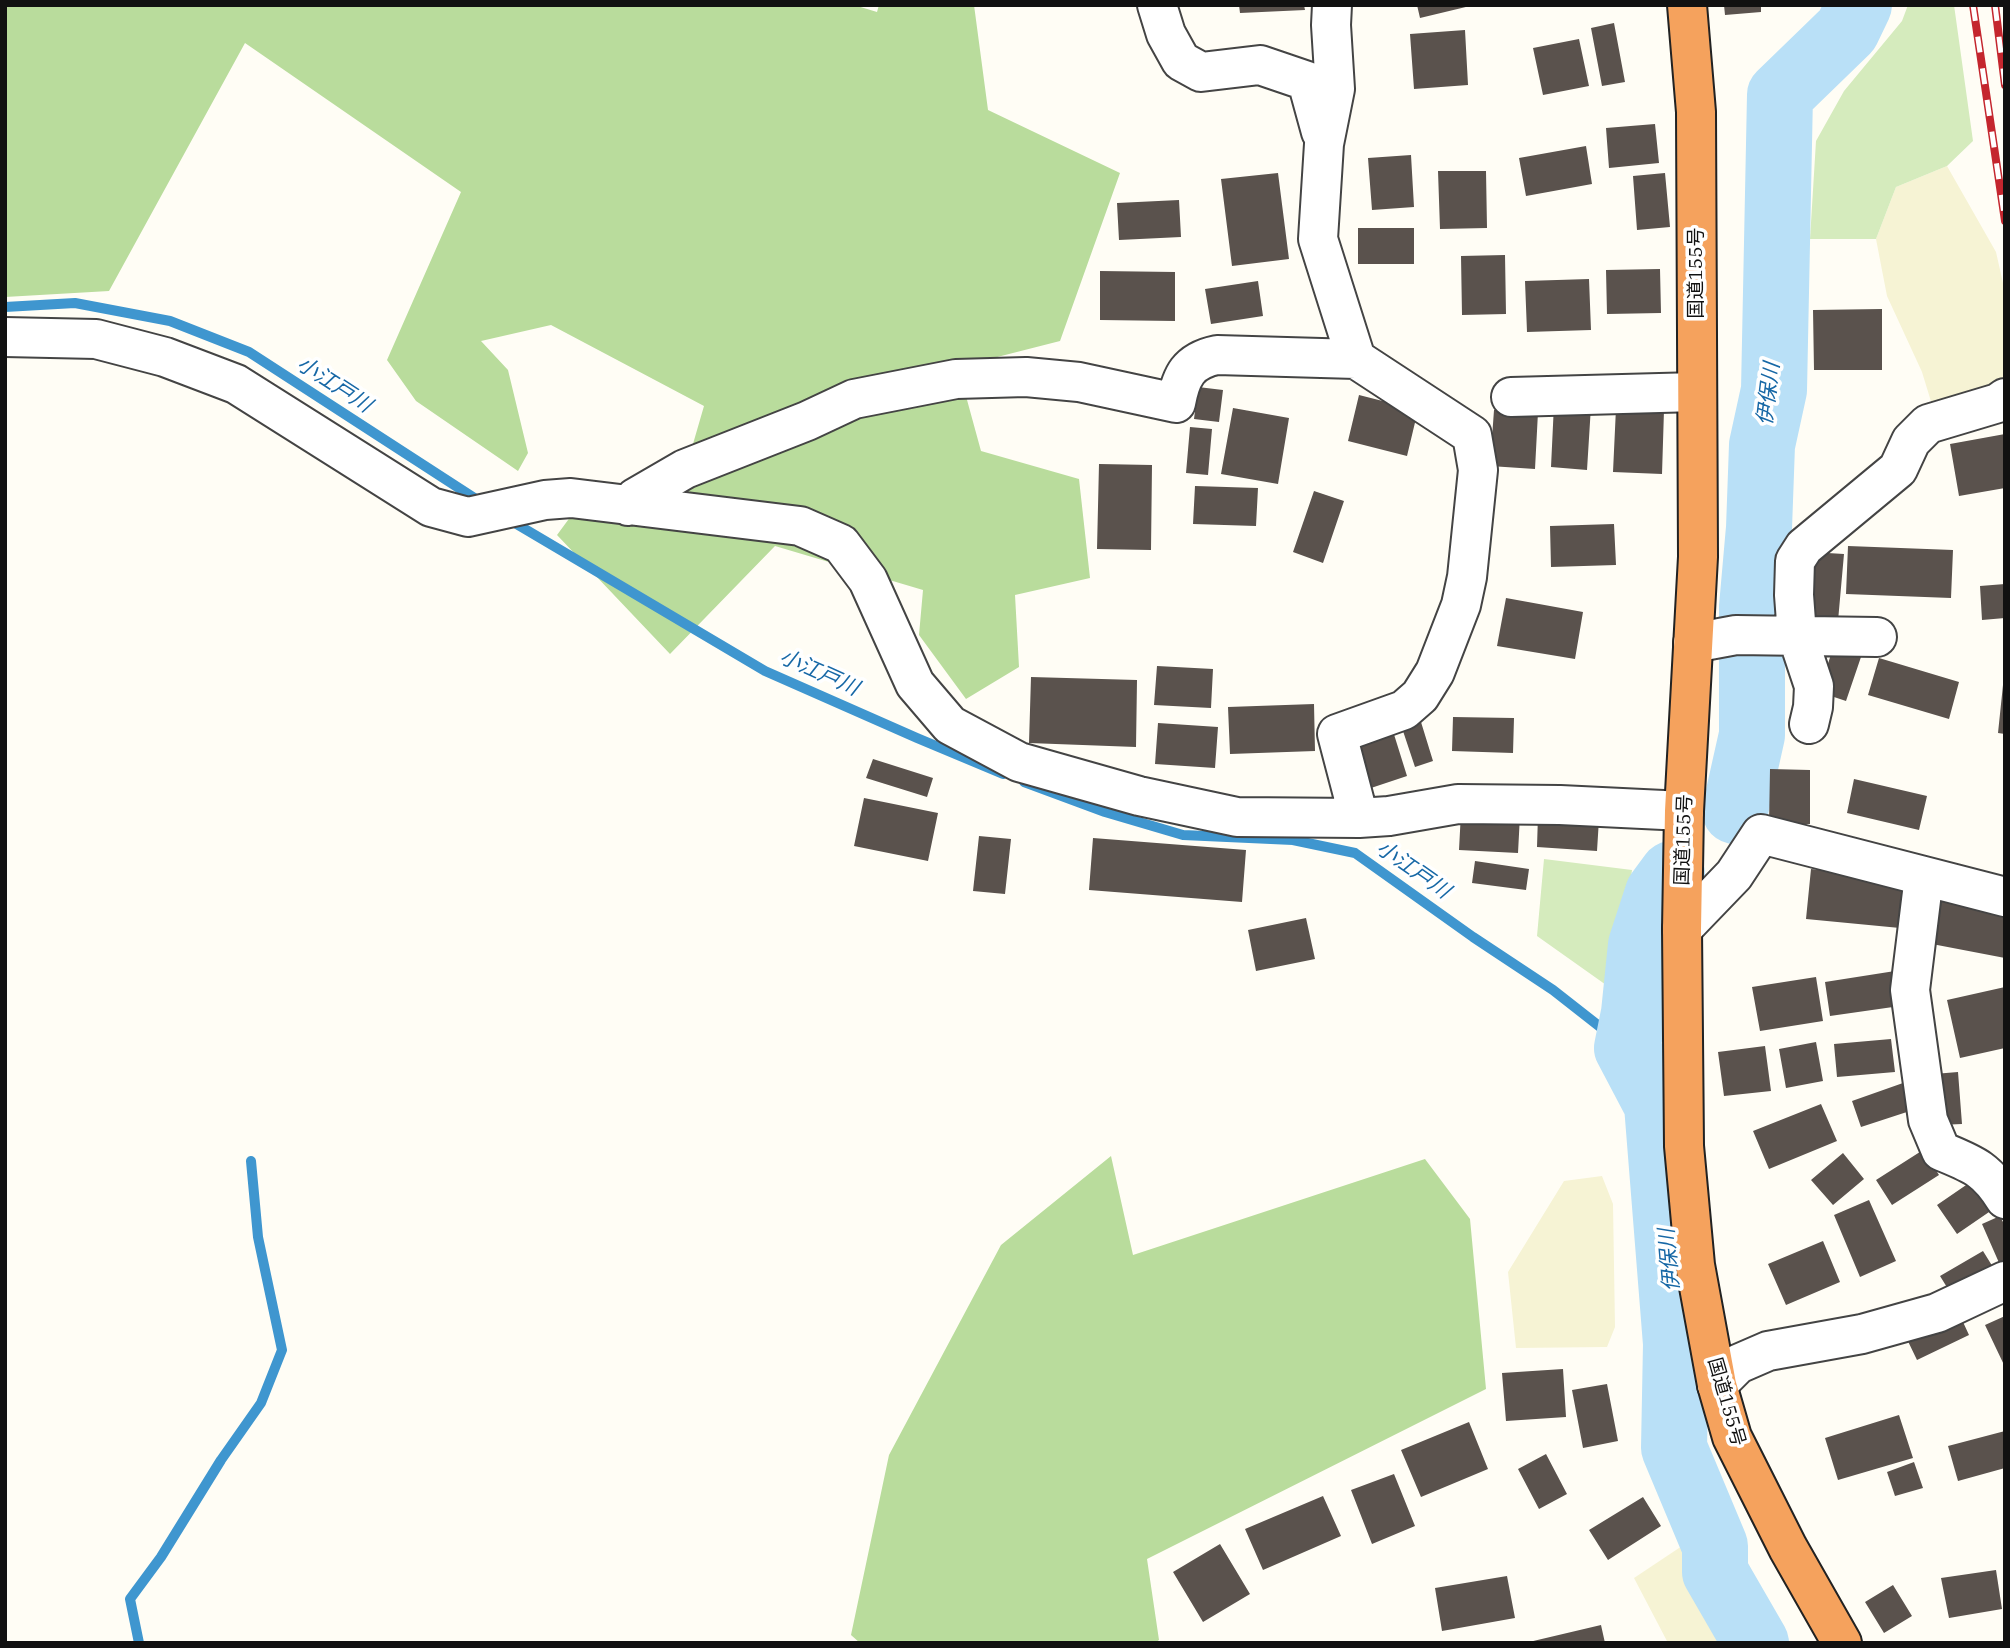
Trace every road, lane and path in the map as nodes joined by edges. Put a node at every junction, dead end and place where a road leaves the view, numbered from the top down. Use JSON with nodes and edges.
{"nodes":[{"id":1,"x":1157,"y":5,"type":"edge"},
{"id":2,"x":1332,"y":5,"type":"edge"},
{"id":3,"x":1687,"y":5,"type":"edge"},
{"id":4,"x":1324,"y":144,"type":"junction"},
{"id":5,"x":5,"y":337,"type":"edge"},
{"id":6,"x":1356,"y":359,"type":"junction"},
{"id":7,"x":1697,"y":392,"type":"junction"},
{"id":8,"x":1511,"y":397,"type":"dead end"},
{"id":9,"x":2005,"y":398,"type":"edge"},
{"id":10,"x":628,"y":506,"type":"junction"},
{"id":11,"x":1768,"y":635,"type":"junction"},
{"id":12,"x":1877,"y":637,"type":"dead end"},
{"id":13,"x":1693,"y":643,"type":"junction"},
{"id":14,"x":1809,"y":724,"type":"dead end"},
{"id":15,"x":1684,"y":811,"type":"junction"},
{"id":16,"x":1359,"y":818,"type":"junction"},
{"id":17,"x":1924,"y":876,"type":"junction"},
{"id":18,"x":2005,"y":897,"type":"edge"},
{"id":19,"x":1682,"y":929,"type":"junction"},
{"id":20,"x":2005,"y":1199,"type":"edge"},
{"id":21,"x":2005,"y":1280,"type":"edge"},
{"id":22,"x":1717,"y":1385,"type":"junction"},
{"id":23,"x":1842,"y":1643,"type":"edge"}],
"edges":[{"from":1,"to":4,"type":"street"},
{"from":2,"to":4,"type":"street"},
{"from":3,"to":7,"type":"highway","name":"国道155号"},
{"from":4,"to":6,"type":"street"},
{"from":5,"to":10,"type":"street"},
{"from":6,"to":10,"type":"street"},
{"from":6,"to":16,"type":"street"},
{"from":7,"to":8,"type":"street"},
{"from":7,"to":13,"type":"highway","name":"国道155号"},
{"from":9,"to":11,"type":"street"},
{"from":10,"to":16,"type":"street"},
{"from":11,"to":12,"type":"street"},
{"from":11,"to":13,"type":"street"},
{"from":11,"to":14,"type":"street"},
{"from":13,"to":15,"type":"highway","name":"国道155号"},
{"from":15,"to":16,"type":"street"},
{"from":15,"to":19,"type":"highway","name":"国道155号"},
{"from":17,"to":18,"type":"street"},
{"from":17,"to":19,"type":"street"},
{"from":17,"to":20,"type":"street"},
{"from":19,"to":22,"type":"highway","name":"国道155号"},
{"from":21,"to":22,"type":"street"},
{"from":22,"to":23,"type":"highway","name":"国道155号"}]}
